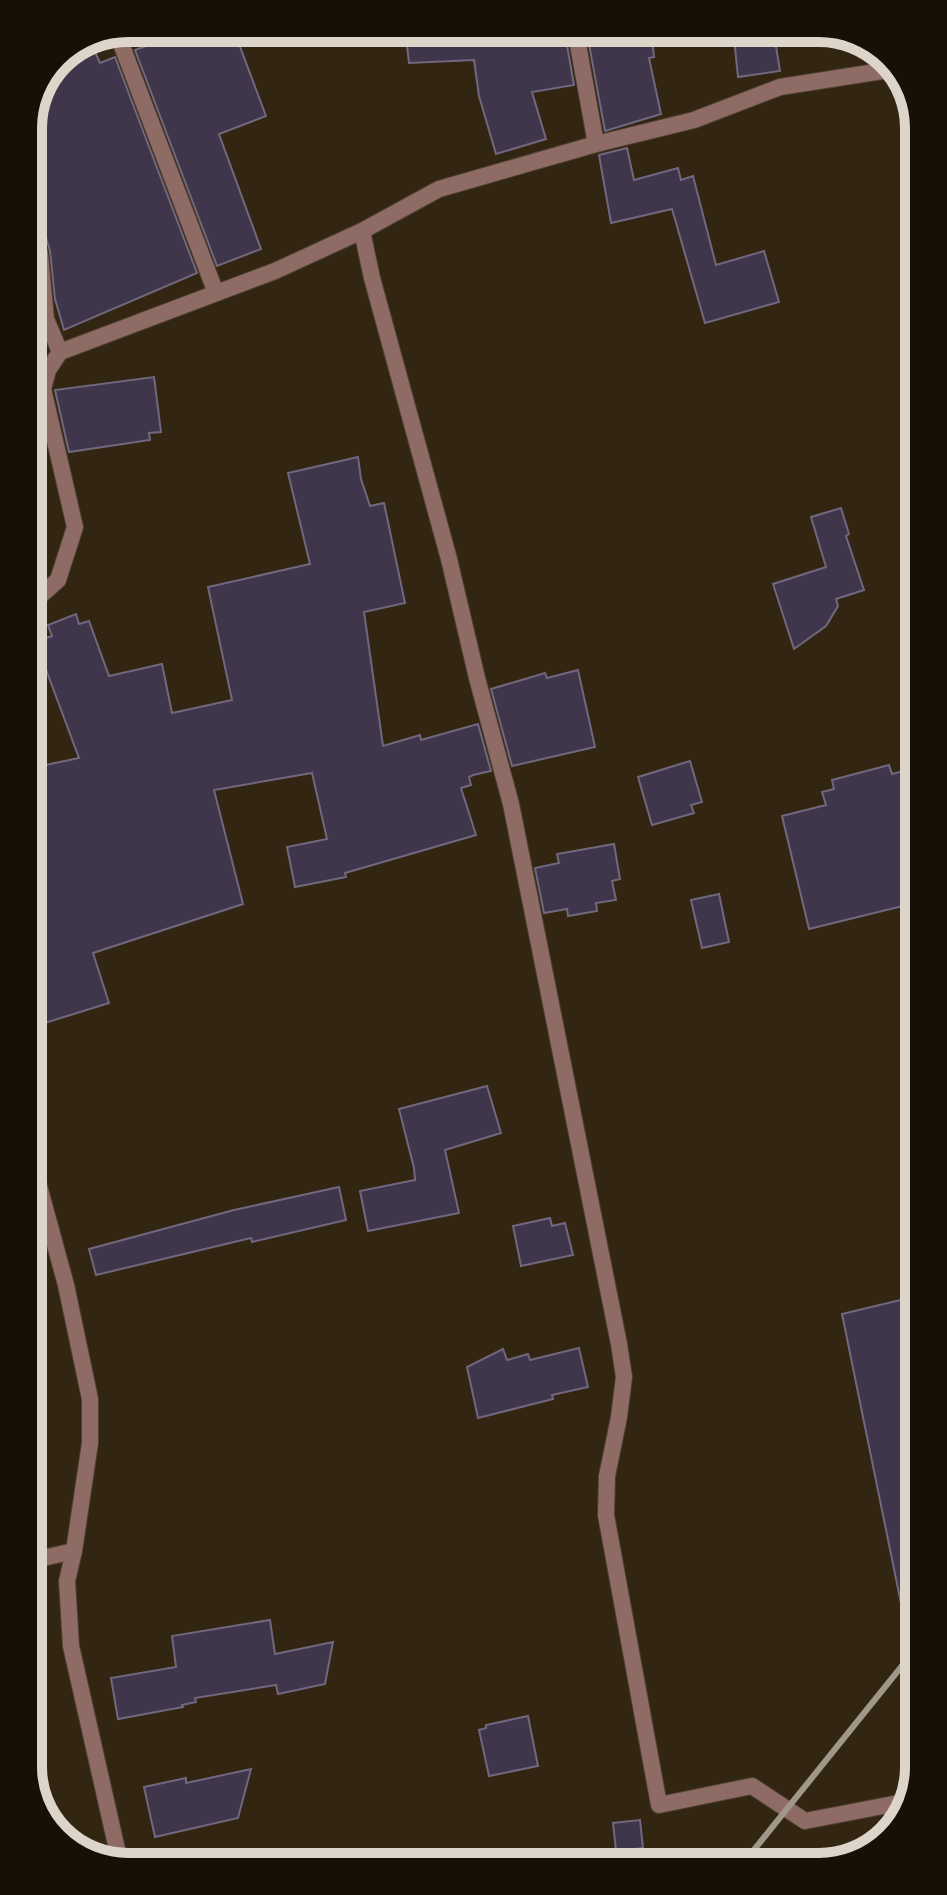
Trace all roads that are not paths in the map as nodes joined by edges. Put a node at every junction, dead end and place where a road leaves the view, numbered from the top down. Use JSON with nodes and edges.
{"nodes":[{"id":1,"x":578,"y":42,"type":"edge"},
{"id":2,"x":121,"y":43,"type":"edge"},
{"id":3,"x":883,"y":71,"type":"edge"},
{"id":4,"x":596,"y":144,"type":"junction"},
{"id":5,"x":362,"y":231,"type":"junction"},
{"id":6,"x":42,"y":276,"type":"edge"},
{"id":7,"x":216,"y":293,"type":"junction"},
{"id":8,"x":60,"y":352,"type":"junction"},
{"id":9,"x":42,"y":594,"type":"edge"},
{"id":10,"x":42,"y":1197,"type":"edge"},
{"id":11,"x":74,"y":1551,"type":"junction"},
{"id":12,"x":42,"y":1558,"type":"edge"},
{"id":13,"x":897,"y":1803,"type":"edge"},
{"id":14,"x":118,"y":1852,"type":"edge"}],
"edges":[{"from":1,"to":4,"type":"street"},
{"from":2,"to":7,"type":"street"},
{"from":3,"to":4,"type":"street"},
{"from":4,"to":5,"type":"street"},
{"from":5,"to":7,"type":"street"},
{"from":5,"to":13,"type":"street"},
{"from":6,"to":8,"type":"street"},
{"from":7,"to":8,"type":"street"},
{"from":8,"to":9,"type":"street"},
{"from":10,"to":11,"type":"street"},
{"from":11,"to":12,"type":"street"},
{"from":11,"to":14,"type":"street"}]}
